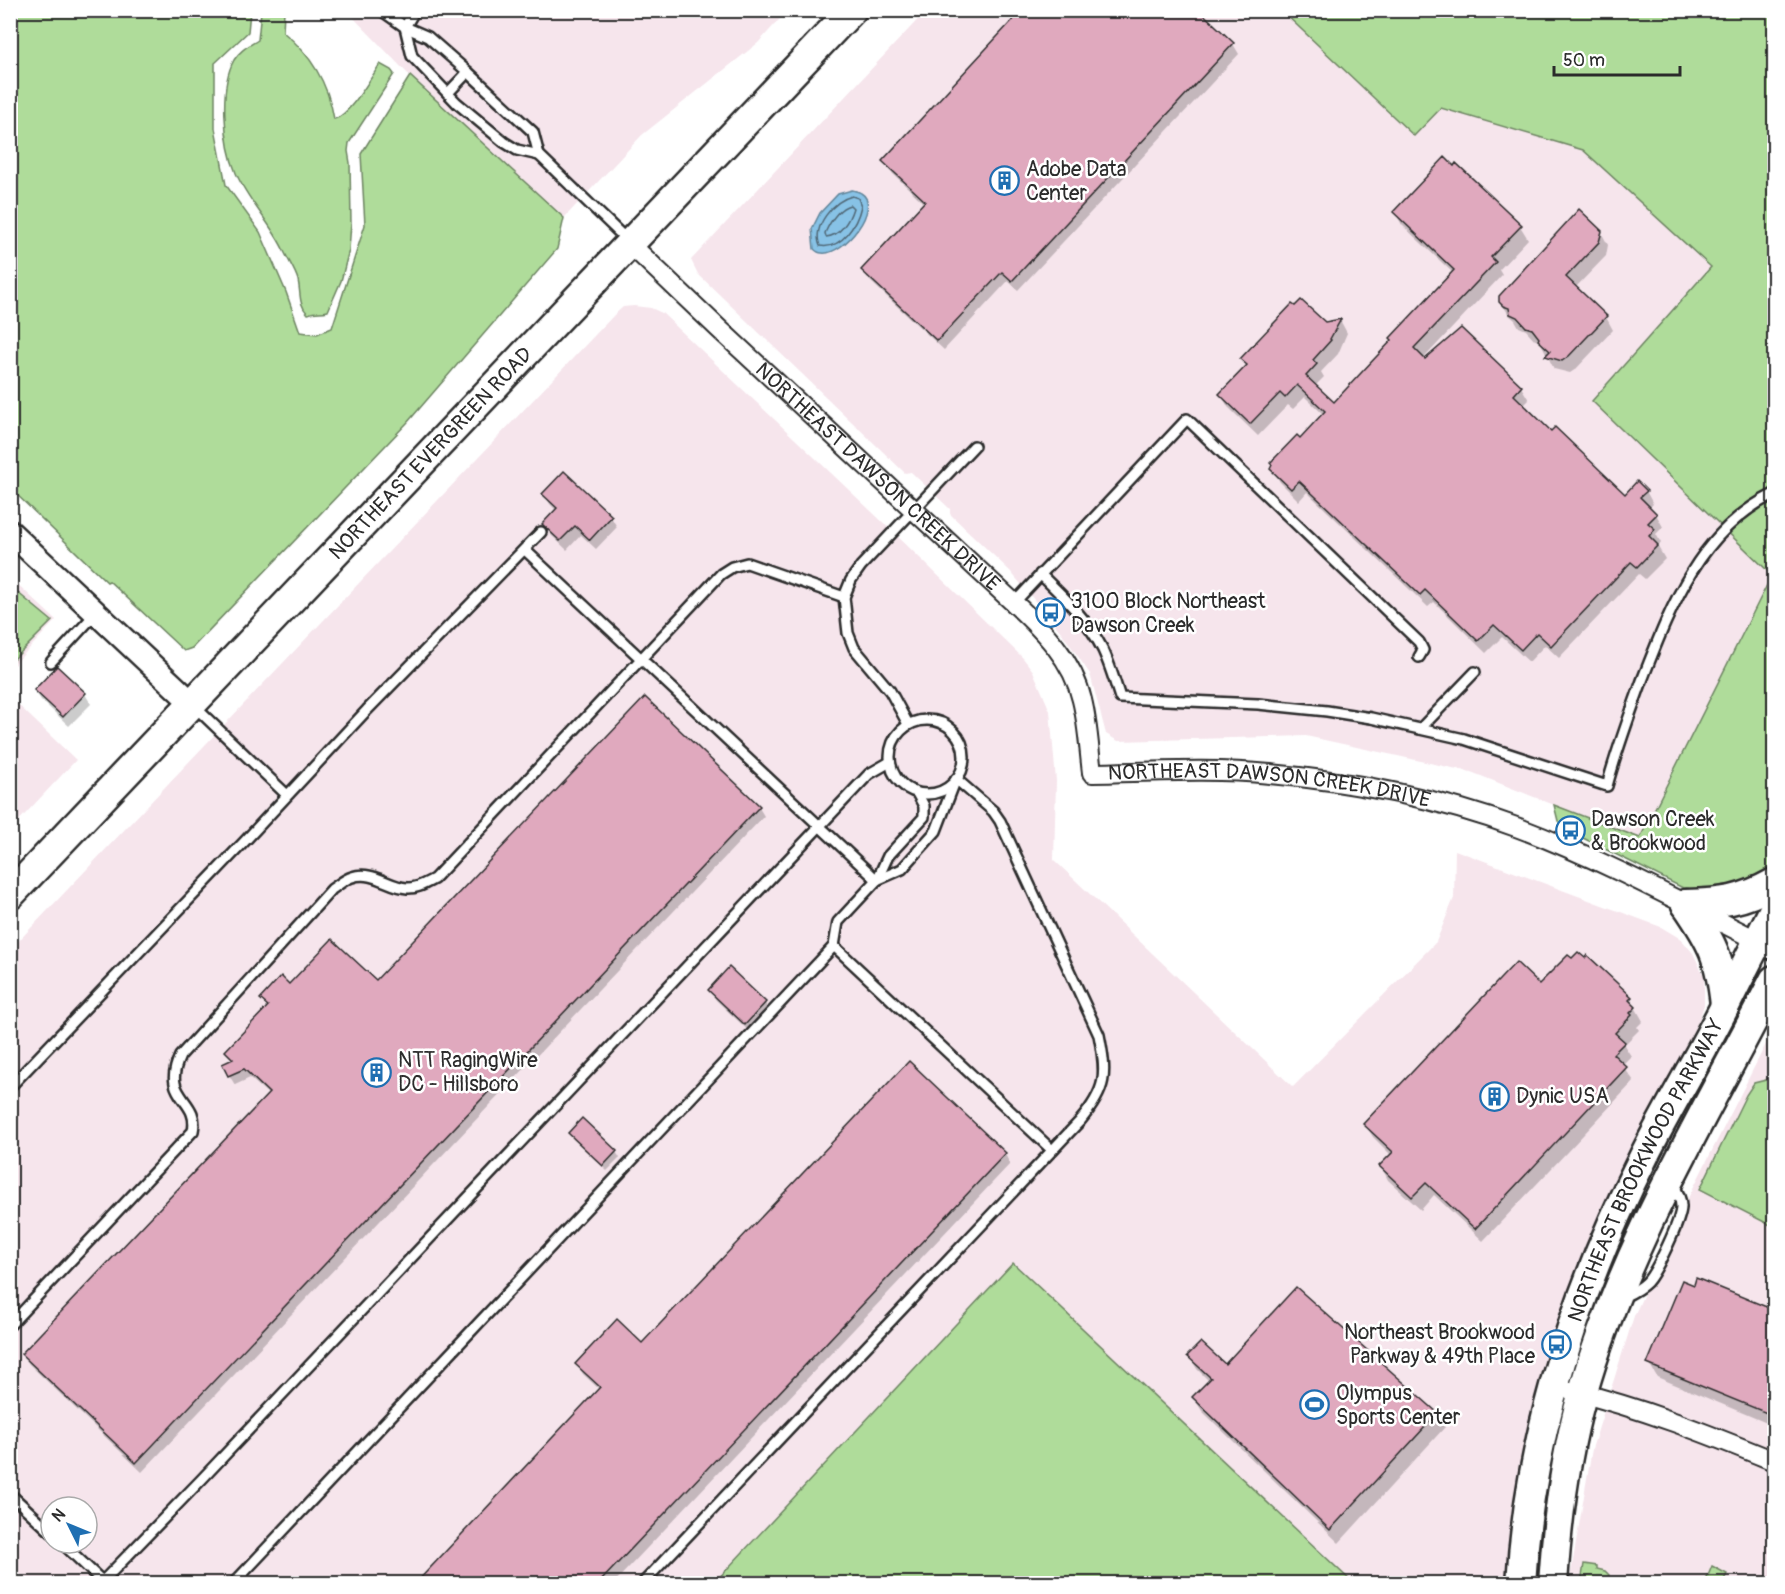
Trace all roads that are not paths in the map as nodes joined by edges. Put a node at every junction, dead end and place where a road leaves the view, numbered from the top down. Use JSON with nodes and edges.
{"nodes":[{"id":1,"x":381,"y":10,"type":"edge"},
{"id":2,"x":415,"y":10,"type":"edge"},
{"id":3,"x":852,"y":10,"type":"edge"},
{"id":4,"x":405,"y":27,"type":"junction"},
{"id":5,"x":468,"y":72,"type":"junction"},
{"id":6,"x":448,"y":93,"type":"junction"},
{"id":7,"x":539,"y":155,"type":"junction"},
{"id":8,"x":630,"y":244,"type":"junction"},
{"id":9,"x":974,"y":447,"type":"dead end"},
{"id":10,"x":1774,"y":494,"type":"edge"},
{"id":11,"x":914,"y":512,"type":"junction"},
{"id":12,"x":10,"y":532,"type":"edge"},
{"id":13,"x":541,"y":532,"type":"dead end"},
{"id":14,"x":525,"y":550,"type":"junction"},
{"id":15,"x":1041,"y":574,"type":"junction"},
{"id":16,"x":844,"y":597,"type":"junction"},
{"id":17,"x":1014,"y":603,"type":"junction"},
{"id":18,"x":96,"y":613,"type":"junction"},
{"id":19,"x":1419,"y":657,"type":"dead end"},
{"id":20,"x":640,"y":658,"type":"junction"},
{"id":21,"x":51,"y":662,"type":"dead end"},
{"id":22,"x":1475,"y":672,"type":"dead end"},
{"id":23,"x":193,"y":704,"type":"junction"},
{"id":24,"x":908,"y":724,"type":"junction"},
{"id":25,"x":1420,"y":729,"type":"junction"},
{"id":26,"x":890,"y":762,"type":"junction"},
{"id":27,"x":956,"y":779,"type":"junction"},
{"id":28,"x":917,"y":793,"type":"junction"},
{"id":29,"x":287,"y":795,"type":"junction"},
{"id":30,"x":819,"y":826,"type":"junction"},
{"id":31,"x":877,"y":880,"type":"junction"},
{"id":32,"x":1774,"y":884,"type":"edge"},
{"id":33,"x":10,"y":895,"type":"edge"},
{"id":34,"x":1686,"y":904,"type":"junction"},
{"id":35,"x":1774,"y":909,"type":"edge"},
{"id":36,"x":1766,"y":945,"type":"edge"},
{"id":37,"x":834,"y":946,"type":"junction"},
{"id":38,"x":1774,"y":980,"type":"edge"},
{"id":39,"x":1725,"y":1005,"type":"junction"},
{"id":40,"x":1774,"y":1009,"type":"edge"},
{"id":41,"x":1746,"y":1034,"type":"junction"},
{"id":42,"x":10,"y":1087,"type":"edge"},
{"id":43,"x":1052,"y":1150,"type":"junction"},
{"id":44,"x":10,"y":1325,"type":"edge"},
{"id":45,"x":1553,"y":1386,"type":"junction"},
{"id":46,"x":1583,"y":1393,"type":"junction"},
{"id":47,"x":1774,"y":1461,"type":"edge"},
{"id":48,"x":10,"y":1494,"type":"edge"},
{"id":49,"x":39,"y":1521,"type":"edge"},
{"id":50,"x":75,"y":1555,"type":"edge"},
{"id":51,"x":104,"y":1582,"type":"edge"},
{"id":52,"x":233,"y":1584,"type":"edge"},
{"id":53,"x":642,"y":1584,"type":"edge"},
{"id":54,"x":1521,"y":1584,"type":"edge"},
{"id":55,"x":1553,"y":1584,"type":"edge"}],
"edges":[{"from":1,"to":4,"type":"lane"},
{"from":2,"to":4,"type":"lane"},
{"from":3,"to":8,"type":"main road","name":"NORTHEAST EVERGREEN ROAD"},
{"from":4,"to":5,"type":"lane"},
{"from":4,"to":6,"type":"lane"},
{"from":5,"to":6,"type":"lane"},
{"from":5,"to":7,"type":"lane"},
{"from":6,"to":7,"type":"lane"},
{"from":7,"to":8,"type":"lane"},
{"from":8,"to":11,"type":"street","name":"NORTHEAST DAWSON CREEK DRIVE"},
{"from":8,"to":23,"type":"main road","name":"NORTHEAST EVERGREEN ROAD"},
{"from":9,"to":11,"type":"lane"},
{"from":10,"to":25,"type":"lane"},
{"from":11,"to":16,"type":"lane"},
{"from":11,"to":17,"type":"street","name":"NORTHEAST DAWSON CREEK DRIVE"},
{"from":12,"to":18,"type":"street"},
{"from":13,"to":14,"type":"lane"},
{"from":14,"to":20,"type":"lane"},
{"from":14,"to":29,"type":"lane"},
{"from":15,"to":17,"type":"lane"},
{"from":15,"to":19,"type":"lane"},
{"from":15,"to":25,"type":"lane"},
{"from":16,"to":20,"type":"lane"},
{"from":16,"to":24,"type":"lane"},
{"from":17,"to":34,"type":"street","name":"NORTHEAST DAWSON CREEK DRIVE"},
{"from":18,"to":21,"type":"lane"},
{"from":18,"to":23,"type":"street"},
{"from":20,"to":30,"type":"lane"},
{"from":20,"to":44,"type":"lane"},
{"from":22,"to":25,"type":"lane"},
{"from":23,"to":29,"type":"lane"},
{"from":23,"to":33,"type":"main road","name":"NORTHEAST EVERGREEN ROAD"},
{"from":24,"to":26,"type":"lane"},
{"from":24,"to":27,"type":"lane"},
{"from":26,"to":28,"type":"lane"},
{"from":26,"to":30,"type":"lane"},
{"from":27,"to":28,"type":"lane"},
{"from":27,"to":31,"type":"lane"},
{"from":27,"to":43,"type":"lane"},
{"from":28,"to":31,"type":"lane"},
{"from":29,"to":42,"type":"lane"},
{"from":30,"to":31,"type":"lane"},
{"from":30,"to":51,"type":"lane"},
{"from":31,"to":37,"type":"lane"},
{"from":32,"to":34,"type":"main road"},
{"from":34,"to":36,"type":"street","name":"NORTHEAST DAWSON CREEK DRIVE"},
{"from":34,"to":39,"type":"main road"},
{"from":35,"to":36,"type":"main road","name":"NORTHEAST BROOKWOOD PARKWAY"},
{"from":36,"to":39,"type":"main road","name":"NORTHEAST BROOKWOOD PARKWAY"},
{"from":37,"to":43,"type":"lane"},
{"from":37,"to":52,"type":"lane"},
{"from":38,"to":41,"type":"main road","name":"NORTHEAST BROOKWOOD PARKWAY"},
{"from":39,"to":45,"type":"main road","name":"NORTHEAST BROOKWOOD PARKWAY"},
{"from":40,"to":41,"type":"main road"},
{"from":41,"to":46,"type":"main road","name":"NORTHEAST BROOKWOOD PARKWAY"},
{"from":43,"to":53,"type":"lane"},
{"from":45,"to":46,"type":"street"},
{"from":45,"to":54,"type":"main road","name":"NORTHEAST BROOKWOOD PARKWAY"},
{"from":46,"to":47,"type":"street"},
{"from":46,"to":55,"type":"main road","name":"NORTHEAST BROOKWOOD PARKWAY"},
{"from":48,"to":49,"type":"lane"},
{"from":50,"to":51,"type":"lane"}]}
